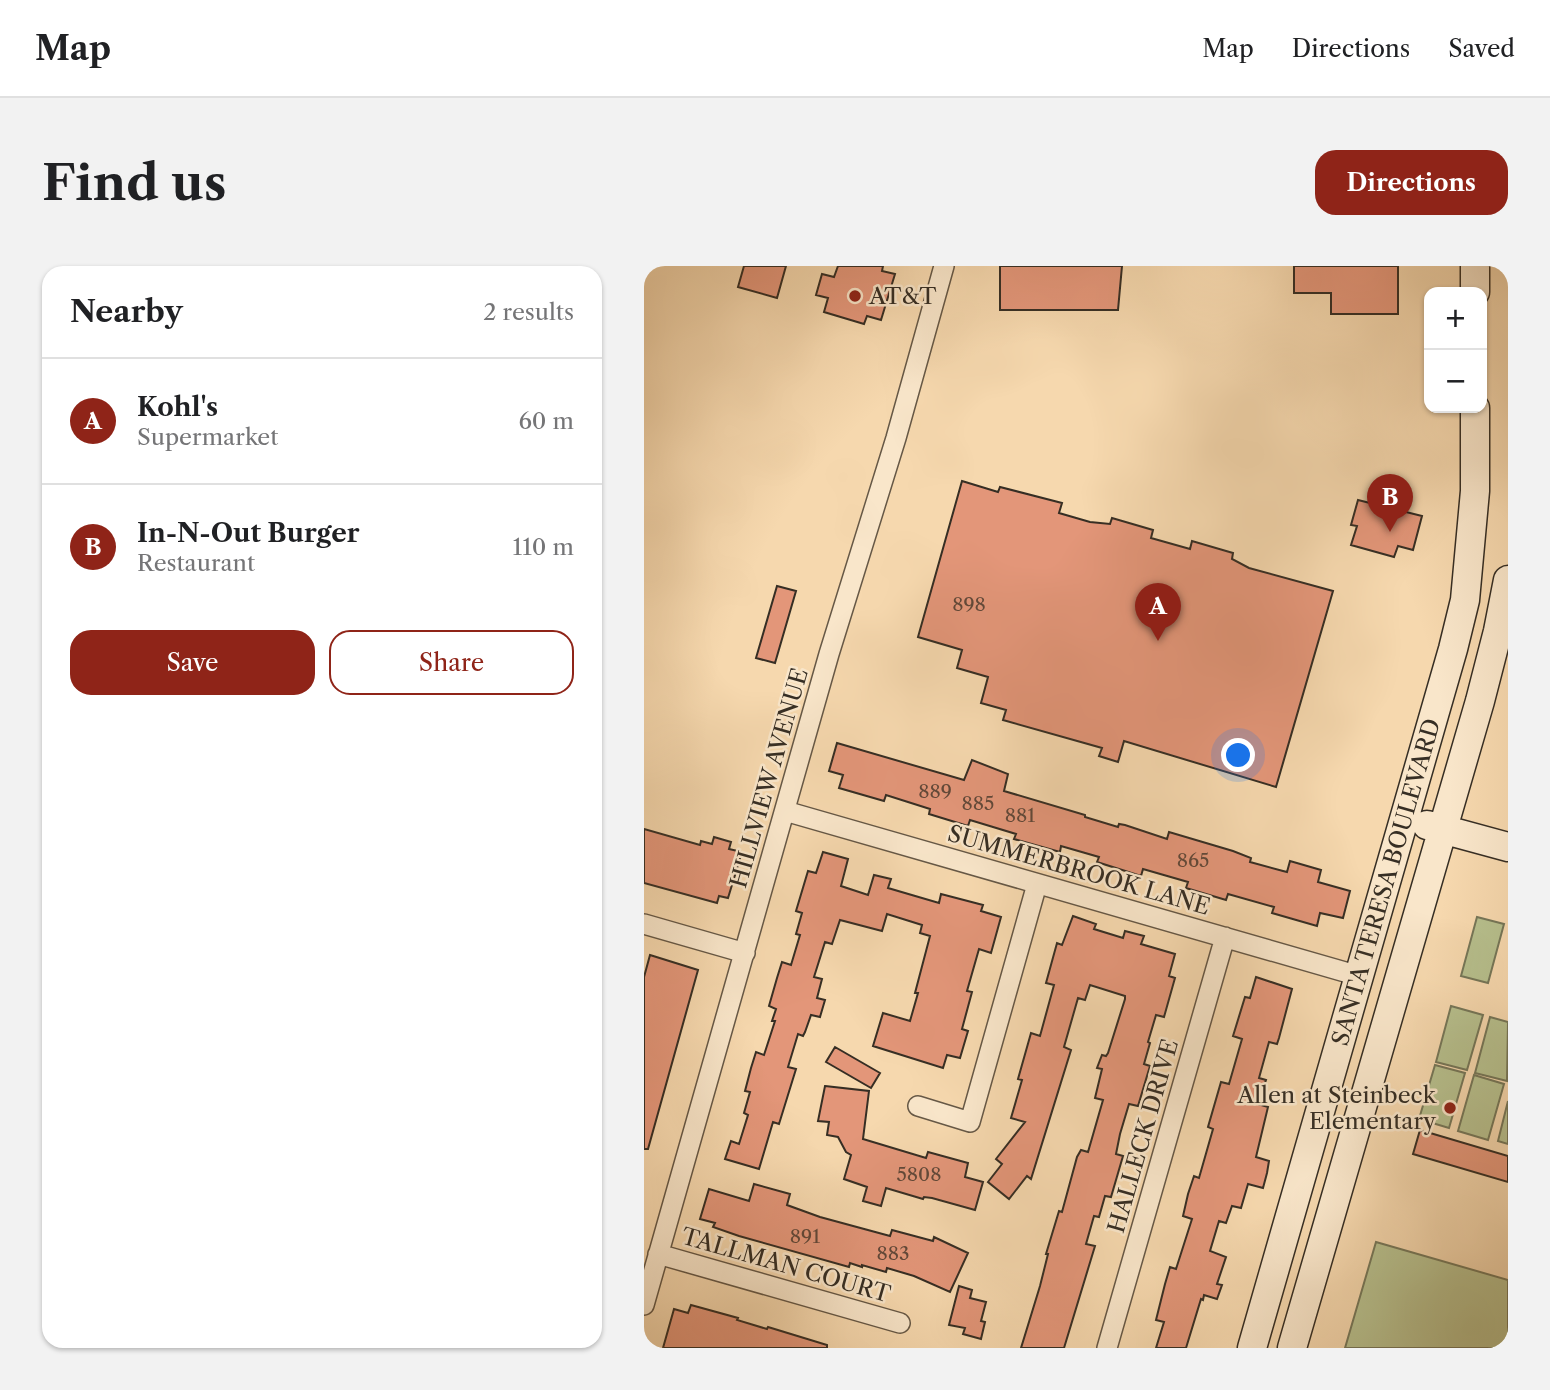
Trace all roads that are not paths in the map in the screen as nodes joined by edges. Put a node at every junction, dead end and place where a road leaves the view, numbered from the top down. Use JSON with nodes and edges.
{"nodes":[{"id":1,"x":944,"y":266,"type":"edge"},
{"id":2,"x":1475,"y":266,"type":"edge"},
{"id":3,"x":1475,"y":287,"type":"edge"},
{"id":4,"x":1475,"y":413,"type":"edge"},
{"id":5,"x":1508,"y":580,"type":"edge"},
{"id":6,"x":785,"y":811,"type":"junction"},
{"id":7,"x":1404,"y":820,"type":"junction"},
{"id":8,"x":1443,"y":829,"type":"junction"},
{"id":9,"x":1508,"y":847,"type":"edge"},
{"id":10,"x":1037,"y":884,"type":"junction"},
{"id":11,"x":644,"y":925,"type":"edge"},
{"id":12,"x":1225,"y":937,"type":"junction"},
{"id":13,"x":745,"y":953,"type":"junction"},
{"id":14,"x":1359,"y":976,"type":"junction"},
{"id":15,"x":918,"y":1106,"type":"dead end"},
{"id":16,"x":658,"y":1254,"type":"junction"},
{"id":17,"x":644,"y":1305,"type":"edge"},
{"id":18,"x":900,"y":1323,"type":"dead end"},
{"id":19,"x":1107,"y":1348,"type":"edge"},
{"id":20,"x":1252,"y":1348,"type":"edge"},
{"id":21,"x":1292,"y":1348,"type":"edge"}],
"edges":[{"from":1,"to":6,"type":"street","name":"HILLVIEW AVENUE"},
{"from":2,"to":3,"type":"main road"},
{"from":4,"to":7,"type":"main road","name":"SANTA TERESA BOULEVARD"},
{"from":5,"to":8,"type":"main road","name":"SANTA TERESA BOULEVARD"},
{"from":6,"to":10,"type":"street","name":"SUMMERBROOK LANE"},
{"from":6,"to":13,"type":"street","name":"HILLVIEW AVENUE"},
{"from":7,"to":8,"type":"main road"},
{"from":7,"to":14,"type":"main road","name":"SANTA TERESA BOULEVARD"},
{"from":8,"to":9,"type":"main road"},
{"from":8,"to":21,"type":"main road","name":"SANTA TERESA BOULEVARD"},
{"from":10,"to":12,"type":"street","name":"SUMMERBROOK LANE"},
{"from":10,"to":15,"type":"street"},
{"from":11,"to":13,"type":"street"},
{"from":12,"to":14,"type":"street","name":"SUMMERBROOK LANE"},
{"from":12,"to":19,"type":"street","name":"HALLECK DRIVE"},
{"from":13,"to":16,"type":"street","name":"HILLVIEW AVENUE"},
{"from":14,"to":20,"type":"main road","name":"SANTA TERESA BOULEVARD"},
{"from":16,"to":17,"type":"street","name":"HILLVIEW AVENUE"},
{"from":16,"to":18,"type":"street","name":"TALLMAN COURT"}]}
